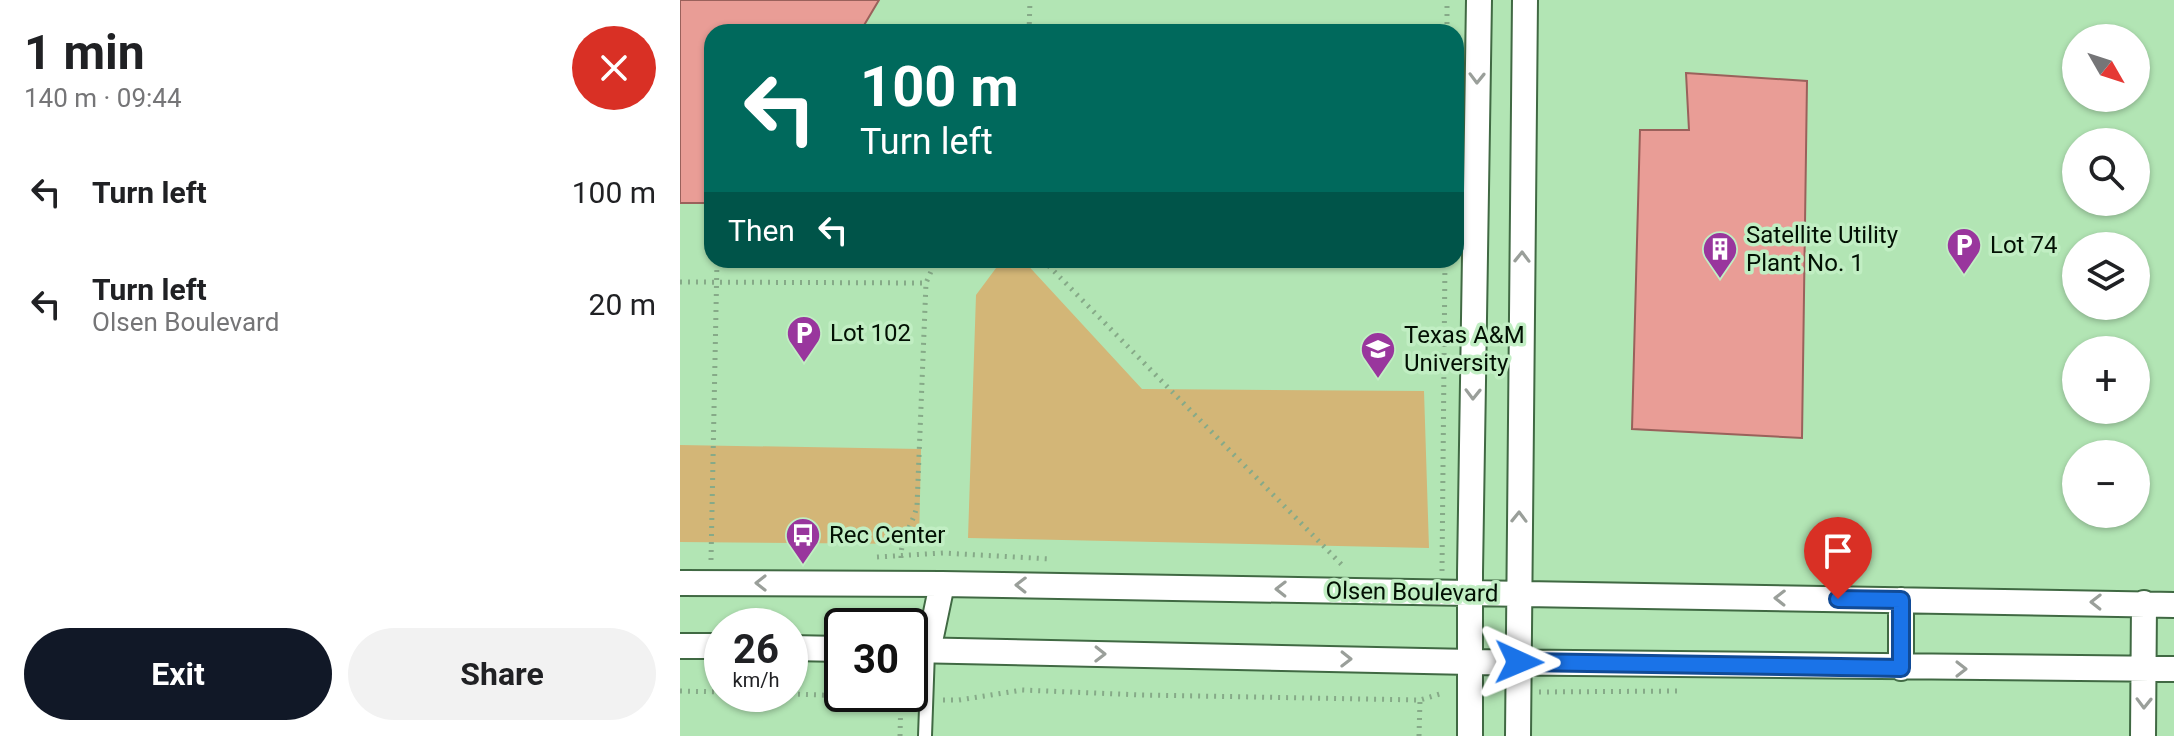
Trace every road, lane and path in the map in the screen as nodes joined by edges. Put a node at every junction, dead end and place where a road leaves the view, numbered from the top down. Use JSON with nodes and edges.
{"nodes":[{"id":1,"x":1030,"y":0,"type":"edge"},
{"id":2,"x":1447,"y":0,"type":"edge"},
{"id":3,"x":1479,"y":0,"type":"edge"},
{"id":4,"x":1525,"y":0,"type":"edge"},
{"id":5,"x":1029,"y":24,"type":"edge"},
{"id":6,"x":1447,"y":24,"type":"edge"},
{"id":7,"x":717,"y":268,"type":"edge"},
{"id":8,"x":933,"y":268,"type":"edge"},
{"id":9,"x":1051,"y":268,"type":"edge"},
{"id":10,"x":1445,"y":268,"type":"edge"},
{"id":11,"x":680,"y":282,"type":"edge"},
{"id":12,"x":717,"y":283,"type":"junction"},
{"id":13,"x":926,"y":283,"type":"junction"},
{"id":14,"x":901,"y":556,"type":"junction"},
{"id":15,"x":870,"y":557,"type":"dead end"},
{"id":16,"x":1059,"y":559,"type":"dead end"},
{"id":17,"x":711,"y":565,"type":"dead end"},
{"id":18,"x":1336,"y":574,"type":"dead end"},
{"id":19,"x":1442,"y":574,"type":"dead end"},
{"id":20,"x":680,"y":583,"type":"edge"},
{"id":21,"x":901,"y":584,"type":"junction"},
{"id":22,"x":942,"y":584,"type":"junction"},
{"id":23,"x":1471,"y":593,"type":"junction"},
{"id":24,"x":1519,"y":595,"type":"junction"},
{"id":25,"x":1901,"y":600,"type":"junction"},
{"id":26,"x":2144,"y":603,"type":"junction"},
{"id":27,"x":2174,"y":605,"type":"edge"},
{"id":28,"x":902,"y":608,"type":"edge"},
{"id":29,"x":928,"y":624,"type":"edge"},
{"id":30,"x":680,"y":646,"type":"edge"},
{"id":31,"x":704,"y":646,"type":"edge"},
{"id":32,"x":928,"y":650,"type":"edge"},
{"id":33,"x":1471,"y":662,"type":"junction"},
{"id":34,"x":1519,"y":662,"type":"junction"},
{"id":35,"x":1901,"y":668,"type":"junction"},
{"id":36,"x":2145,"y":669,"type":"junction"},
{"id":37,"x":2174,"y":669,"type":"edge"},
{"id":38,"x":680,"y":691,"type":"edge"},
{"id":39,"x":704,"y":692,"type":"edge"},
{"id":40,"x":1443,"y":693,"type":"dead end"},
{"id":41,"x":928,"y":699,"type":"edge"},
{"id":42,"x":1420,"y":700,"type":"junction"},
{"id":43,"x":901,"y":712,"type":"edge"},
{"id":44,"x":926,"y":712,"type":"edge"},
{"id":45,"x":900,"y":736,"type":"edge"},
{"id":46,"x":925,"y":736,"type":"edge"},
{"id":47,"x":1419,"y":736,"type":"edge"},
{"id":48,"x":1470,"y":736,"type":"edge"},
{"id":49,"x":1518,"y":736,"type":"edge"},
{"id":50,"x":2143,"y":736,"type":"edge"}],
"edges":[{"from":1,"to":5,"type":"path"},
{"from":2,"to":6,"type":"path"},
{"from":3,"to":23,"type":"street","one_way":true},
{"from":24,"to":4,"type":"street","one_way":true},
{"from":7,"to":12,"type":"path"},
{"from":8,"to":13,"type":"path"},
{"from":9,"to":18,"type":"path"},
{"from":10,"to":19,"type":"path"},
{"from":11,"to":12,"type":"path"},
{"from":12,"to":13,"type":"path"},
{"from":12,"to":17,"type":"path"},
{"from":13,"to":14,"type":"path"},
{"from":14,"to":15,"type":"path"},
{"from":14,"to":16,"type":"path"},
{"from":14,"to":21,"type":"path"},
{"from":21,"to":20,"type":"street","name":"Olsen Boulevard","one_way":true},
{"from":21,"to":22,"type":"street","name":"Olsen Boulevard"},
{"from":21,"to":28,"type":"path"},
{"from":23,"to":22,"type":"street","name":"Olsen Boulevard","one_way":true},
{"from":22,"to":29,"type":"street"},
{"from":23,"to":24,"type":"street","name":"Olsen Boulevard"},
{"from":23,"to":33,"type":"street"},
{"from":25,"to":24,"type":"street","name":"Olsen Boulevard","one_way":true},
{"from":24,"to":34,"type":"street"},
{"from":26,"to":25,"type":"street","name":"Olsen Boulevard","one_way":true},
{"from":25,"to":35,"type":"street"},
{"from":26,"to":27,"type":"street","name":"Olsen Boulevard"},
{"from":26,"to":36,"type":"street"},
{"from":30,"to":31,"type":"street"},
{"from":32,"to":33,"type":"street","one_way":true},
{"from":33,"to":34,"type":"street"},
{"from":33,"to":48,"type":"street"},
{"from":34,"to":35,"type":"street"},
{"from":34,"to":49,"type":"street"},
{"from":35,"to":36,"type":"street","one_way":true},
{"from":36,"to":37,"type":"street"},
{"from":36,"to":50,"type":"street","one_way":true},
{"from":38,"to":39,"type":"path"},
{"from":40,"to":42,"type":"path"},
{"from":41,"to":42,"type":"path"},
{"from":42,"to":47,"type":"path"},
{"from":43,"to":45,"type":"path"},
{"from":44,"to":46,"type":"lane"}]}
